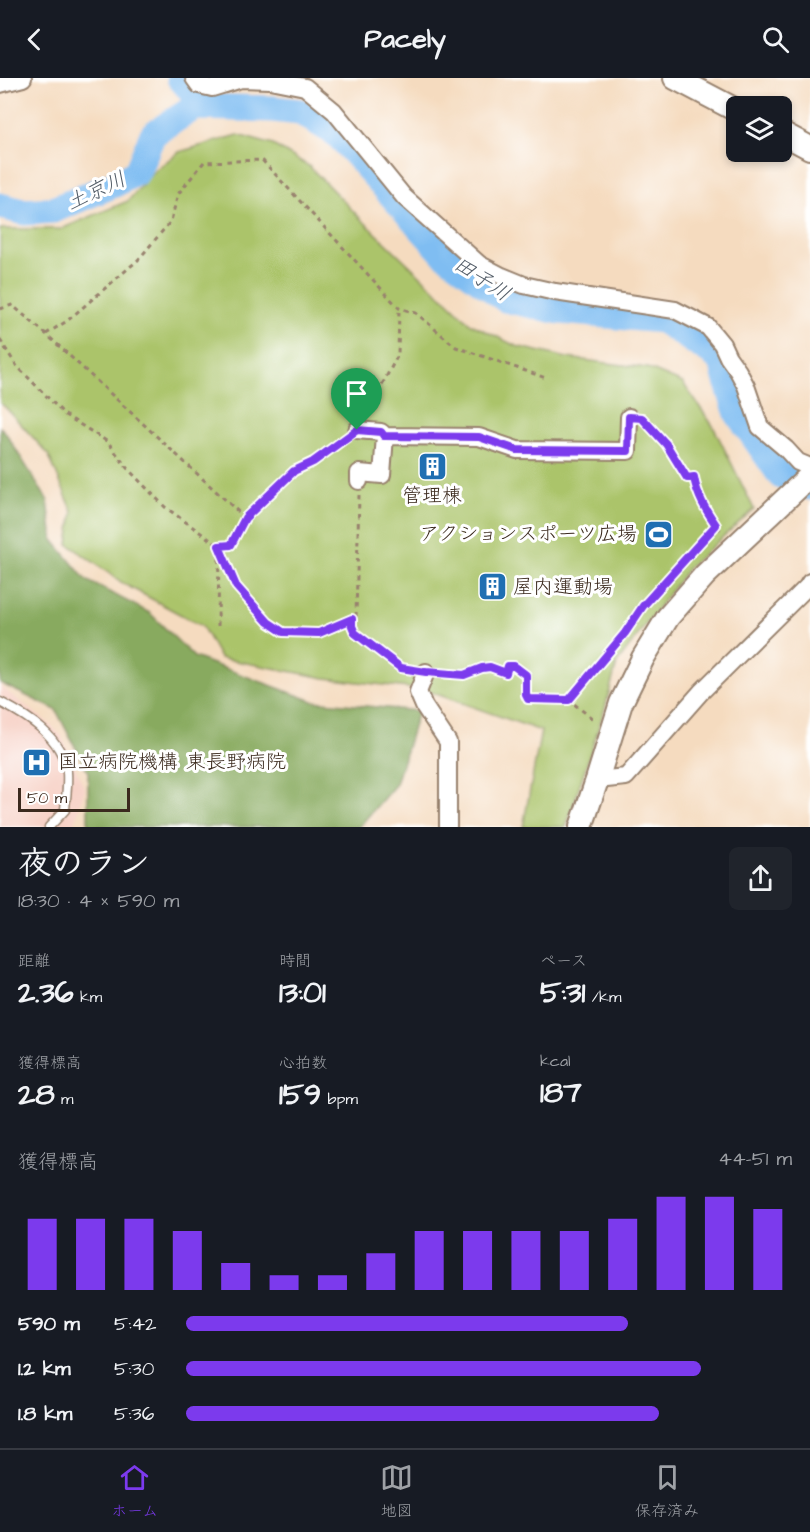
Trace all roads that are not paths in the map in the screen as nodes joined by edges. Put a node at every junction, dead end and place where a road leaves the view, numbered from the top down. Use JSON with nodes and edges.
{"nodes":[{"id":1,"x":23,"y":78,"type":"edge"},
{"id":2,"x":194,"y":78,"type":"edge"},
{"id":3,"x":675,"y":78,"type":"edge"},
{"id":4,"x":0,"y":84,"type":"edge"},
{"id":5,"x":726,"y":105,"type":"edge"},
{"id":6,"x":792,"y":138,"type":"edge"},
{"id":7,"x":810,"y":148,"type":"edge"},
{"id":8,"x":629,"y":417,"type":"road end"},
{"id":9,"x":357,"y":430,"type":"road end"},
{"id":10,"x":384,"y":436,"type":"junction"},
{"id":11,"x":810,"y":467,"type":"edge"},
{"id":12,"x":810,"y":476,"type":"edge"},
{"id":13,"x":359,"y":482,"type":"road end"},
{"id":14,"x":810,"y":582,"type":"edge"},
{"id":15,"x":426,"y":672,"type":"road end"},
{"id":16,"x":0,"y":702,"type":"edge"},
{"id":17,"x":597,"y":780,"type":"junction"},
{"id":18,"x":49,"y":827,"type":"edge"},
{"id":19,"x":448,"y":827,"type":"edge"},
{"id":20,"x":581,"y":827,"type":"edge"}],
"edges":[{"from":1,"to":4,"type":"street"},
{"from":2,"to":11,"type":"street"},
{"from":3,"to":5,"type":"street"},
{"from":6,"to":7,"type":"street"},
{"from":8,"to":10,"type":"street"},
{"from":9,"to":10,"type":"street"},
{"from":10,"to":13,"type":"street"},
{"from":12,"to":17,"type":"street"},
{"from":14,"to":17,"type":"street"},
{"from":15,"to":19,"type":"street"},
{"from":16,"to":18,"type":"lane"},
{"from":17,"to":20,"type":"street"}]}
